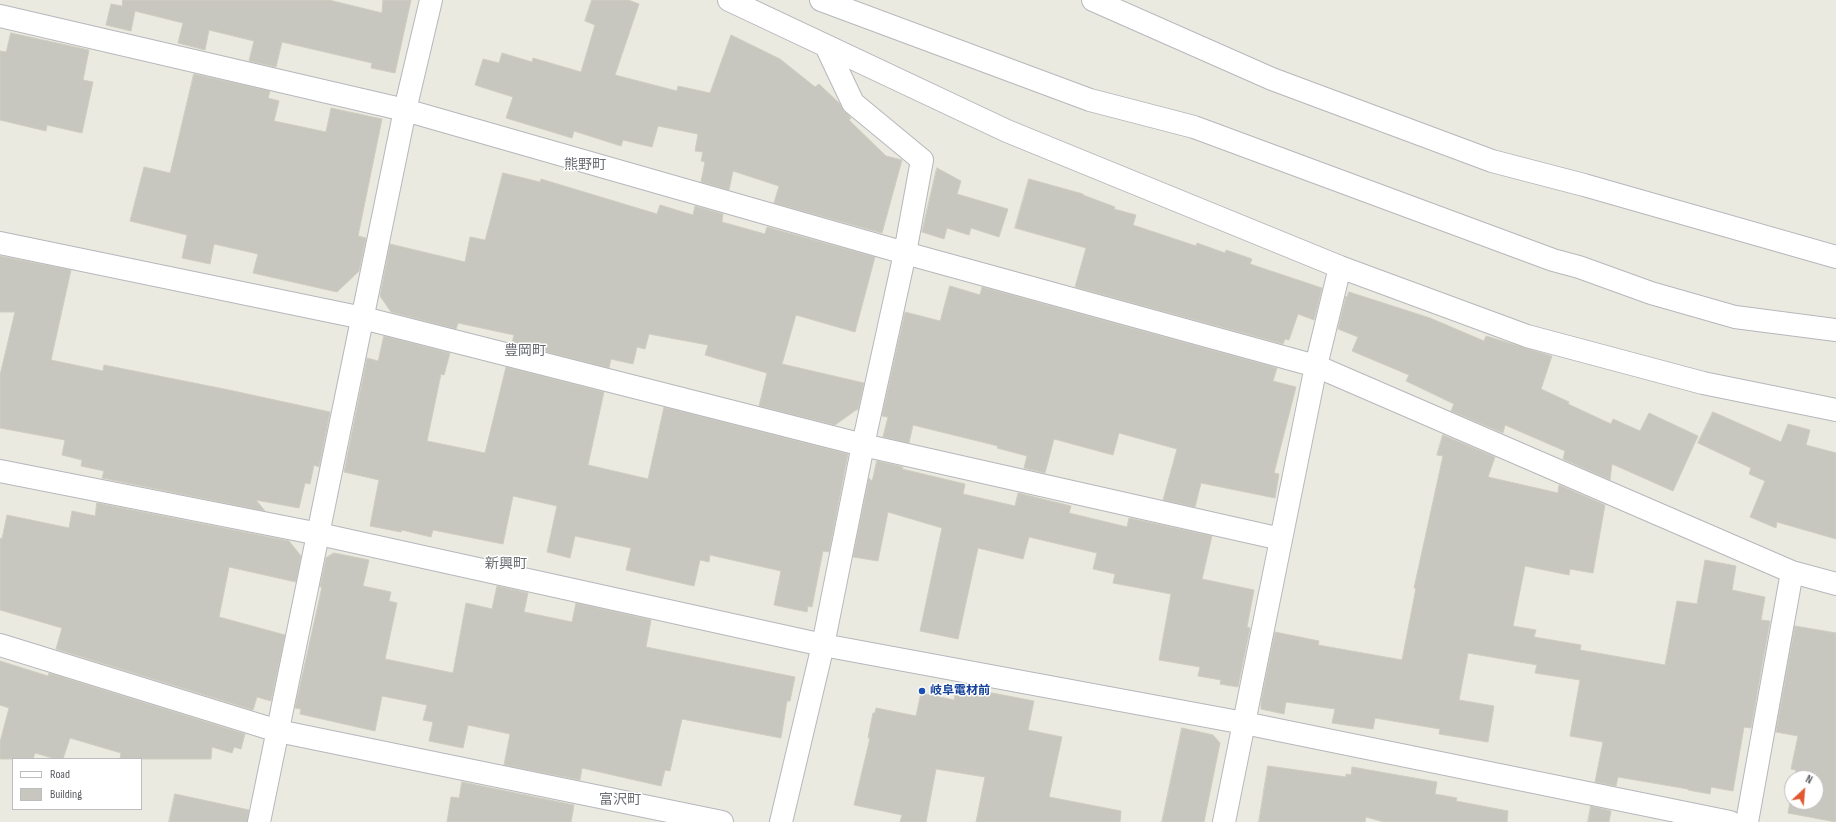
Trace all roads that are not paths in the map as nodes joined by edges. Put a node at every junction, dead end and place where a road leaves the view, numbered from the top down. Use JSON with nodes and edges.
{"nodes":[{"id":1,"x":431,"y":0,"type":"edge"},
{"id":2,"x":728,"y":0,"type":"edge"},
{"id":3,"x":821,"y":0,"type":"edge"},
{"id":4,"x":1092,"y":0,"type":"edge"},
{"id":5,"x":0,"y":16,"type":"edge"},
{"id":6,"x":826,"y":46,"type":"junction"},
{"id":7,"x":406,"y":110,"type":"junction"},
{"id":8,"x":0,"y":243,"type":"edge"},
{"id":9,"x":905,"y":253,"type":"junction"},
{"id":10,"x":1836,"y":257,"type":"edge"},
{"id":11,"x":1340,"y":267,"type":"junction"},
{"id":12,"x":363,"y":318,"type":"junction"},
{"id":13,"x":1836,"y":330,"type":"edge"},
{"id":14,"x":1316,"y":366,"type":"junction"},
{"id":15,"x":1836,"y":410,"type":"edge"},
{"id":16,"x":863,"y":445,"type":"junction"},
{"id":17,"x":0,"y":471,"type":"edge"},
{"id":18,"x":319,"y":534,"type":"junction"},
{"id":19,"x":1281,"y":539,"type":"junction"},
{"id":20,"x":1792,"y":572,"type":"junction"},
{"id":21,"x":1836,"y":584,"type":"edge"},
{"id":22,"x":823,"y":644,"type":"junction"},
{"id":23,"x":0,"y":645,"type":"edge"},
{"id":24,"x":1244,"y":723,"type":"junction"},
{"id":25,"x":278,"y":732,"type":"junction"},
{"id":26,"x":259,"y":822,"type":"edge"},
{"id":27,"x":722,"y":822,"type":"edge"},
{"id":28,"x":781,"y":822,"type":"edge"},
{"id":29,"x":1224,"y":822,"type":"edge"},
{"id":30,"x":1730,"y":822,"type":"edge"},
{"id":31,"x":1747,"y":822,"type":"edge"}],
"edges":[{"from":1,"to":7,"type":"street"},
{"from":2,"to":6,"type":"street"},
{"from":3,"to":13,"type":"street"},
{"from":4,"to":10,"type":"street"},
{"from":5,"to":7,"type":"street"},
{"from":6,"to":9,"type":"street"},
{"from":6,"to":11,"type":"street"},
{"from":7,"to":9,"type":"street"},
{"from":7,"to":12,"type":"street"},
{"from":8,"to":12,"type":"street"},
{"from":9,"to":14,"type":"street"},
{"from":9,"to":16,"type":"street"},
{"from":11,"to":14,"type":"street"},
{"from":11,"to":15,"type":"street"},
{"from":12,"to":16,"type":"street"},
{"from":12,"to":18,"type":"street"},
{"from":14,"to":19,"type":"street"},
{"from":14,"to":20,"type":"street"},
{"from":16,"to":19,"type":"street"},
{"from":16,"to":22,"type":"street"},
{"from":17,"to":18,"type":"street"},
{"from":18,"to":22,"type":"street"},
{"from":18,"to":25,"type":"street"},
{"from":19,"to":24,"type":"street"},
{"from":20,"to":21,"type":"street"},
{"from":20,"to":31,"type":"street"},
{"from":22,"to":24,"type":"street"},
{"from":22,"to":28,"type":"street"},
{"from":23,"to":25,"type":"street"},
{"from":24,"to":29,"type":"street"},
{"from":24,"to":30,"type":"street"},
{"from":25,"to":26,"type":"street"},
{"from":25,"to":27,"type":"street"}]}
